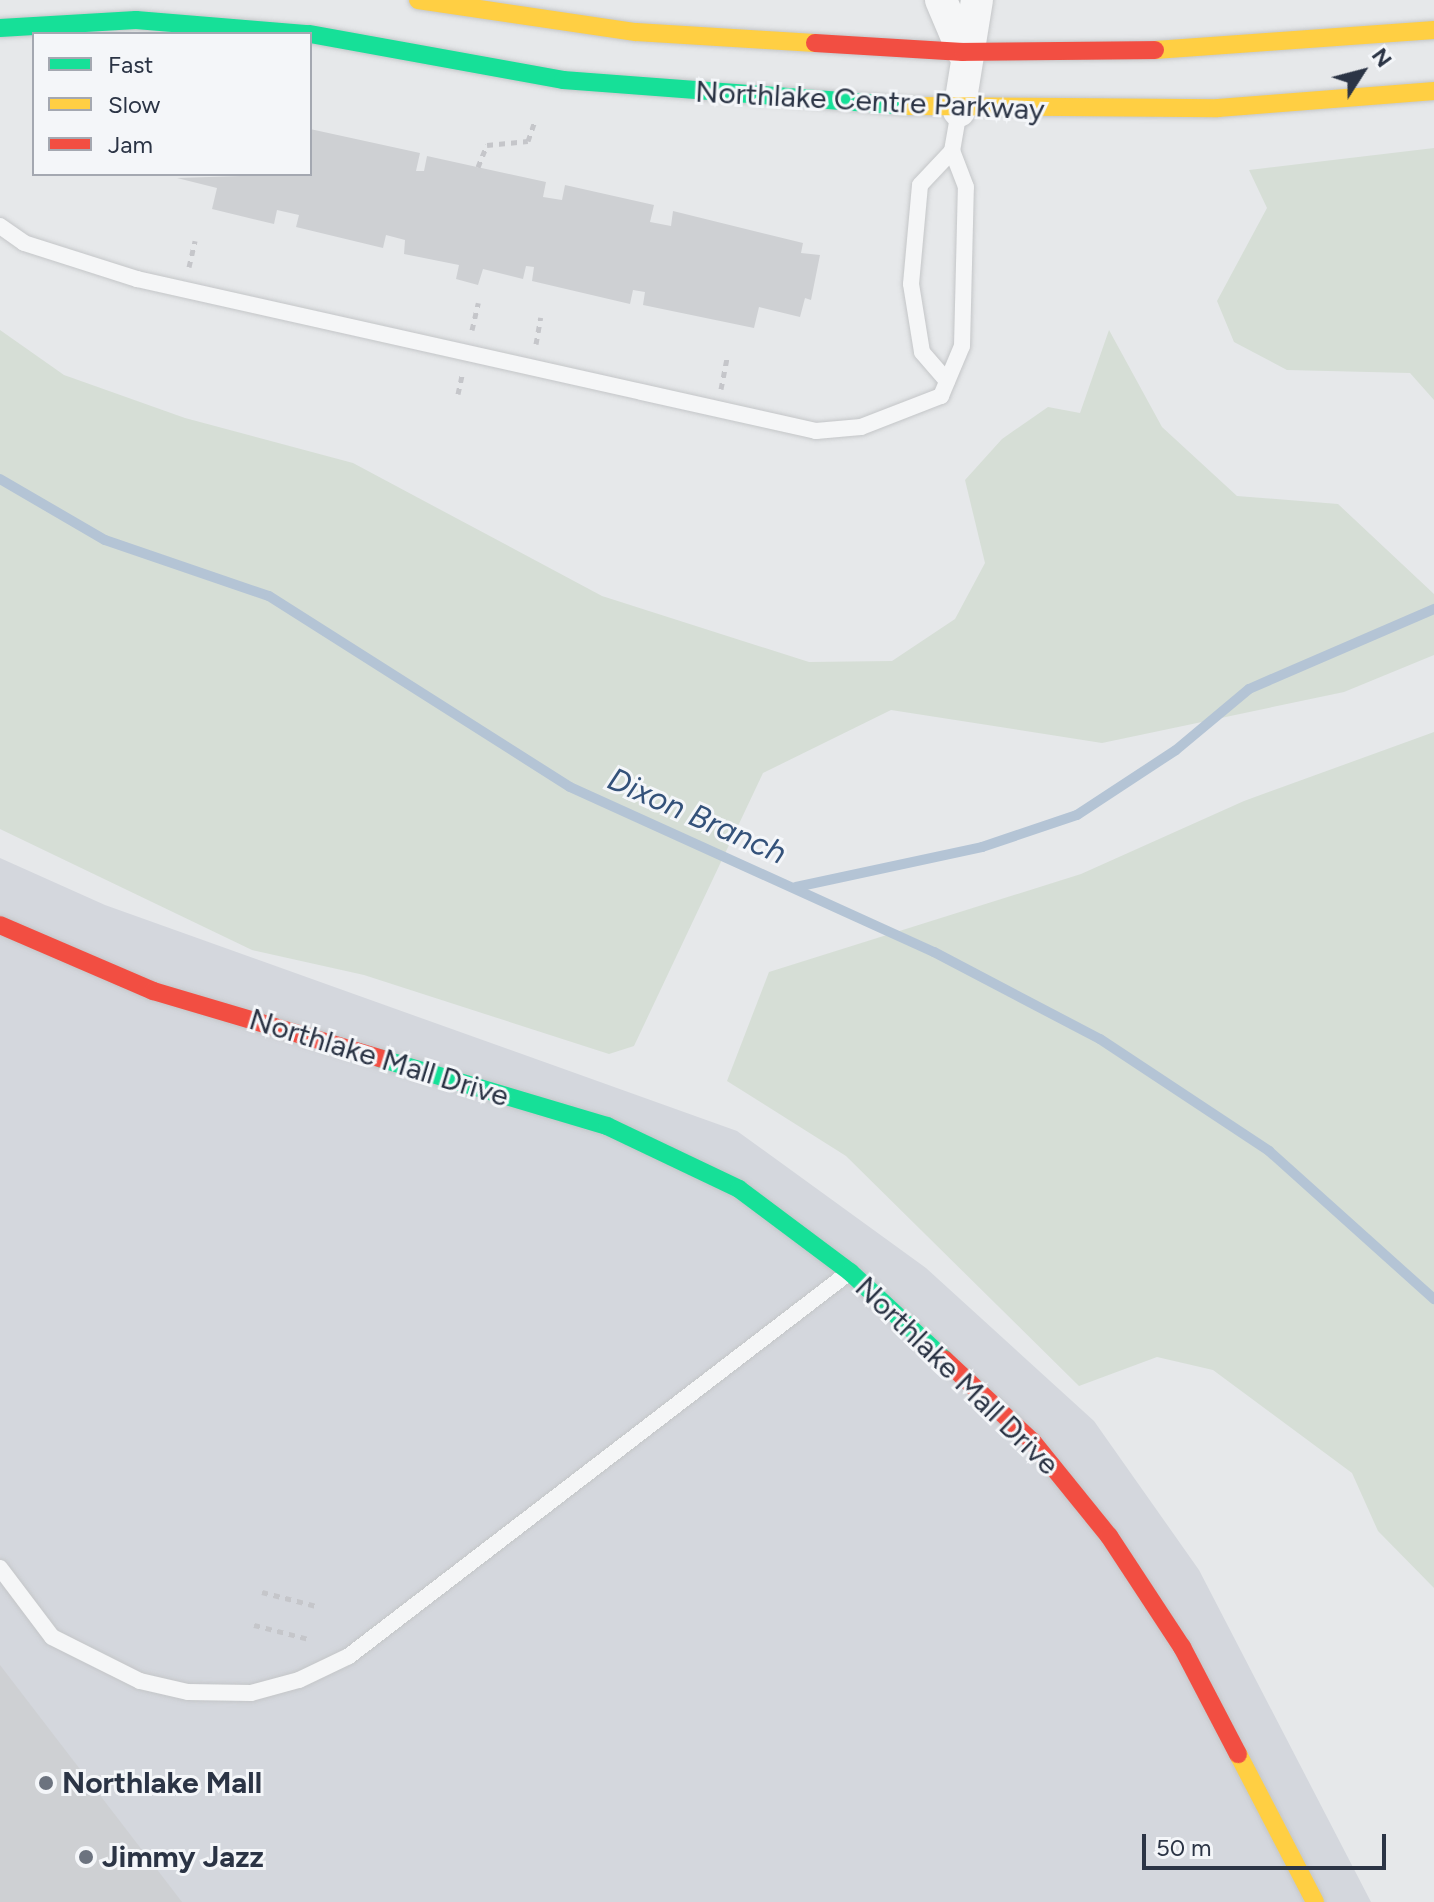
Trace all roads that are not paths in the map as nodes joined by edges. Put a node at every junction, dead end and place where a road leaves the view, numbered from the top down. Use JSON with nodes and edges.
{"nodes":[{"id":1,"x":418,"y":0,"type":"edge"},
{"id":2,"x":941,"y":0,"type":"edge"},
{"id":3,"x":977,"y":0,"type":"edge"},
{"id":4,"x":0,"y":28,"type":"edge"},
{"id":5,"x":1434,"y":30,"type":"edge"},
{"id":6,"x":284,"y":32,"type":"edge"},
{"id":7,"x":312,"y":35,"type":"edge"},
{"id":8,"x":963,"y":52,"type":"junction"},
{"id":9,"x":1434,"y":91,"type":"edge"},
{"id":10,"x":959,"y":111,"type":"junction"},
{"id":11,"x":952,"y":151,"type":"junction"},
{"id":12,"x":0,"y":226,"type":"edge"},
{"id":13,"x":947,"y":381,"type":"junction"},
{"id":14,"x":1,"y":927,"type":"edge"},
{"id":15,"x":850,"y":1272,"type":"junction"},
{"id":16,"x":0,"y":1568,"type":"edge"},
{"id":17,"x":1315,"y":1902,"type":"edge"}],
"edges":[{"from":1,"to":8,"type":"main road","name":"Northlake Centre Parkway"},
{"from":2,"to":8,"type":"street"},
{"from":3,"to":8,"type":"street"},
{"from":4,"to":6,"type":"main road","name":"Northlake Centre Parkway"},
{"from":5,"to":8,"type":"main road","name":"Northlake Centre Parkway"},
{"from":7,"to":10,"type":"main road","name":"Northlake Centre Parkway"},
{"from":8,"to":10,"type":"street"},
{"from":9,"to":10,"type":"main road","name":"Northlake Centre Parkway"},
{"from":10,"to":11,"type":"lane"},
{"from":11,"to":13,"type":"lane"},
{"from":11,"to":13,"type":"lane"},
{"from":12,"to":13,"type":"lane"},
{"from":14,"to":15,"type":"main road","name":"Northlake Mall Drive"},
{"from":15,"to":16,"type":"lane"},
{"from":15,"to":17,"type":"main road","name":"Northlake Mall Drive"}]}
